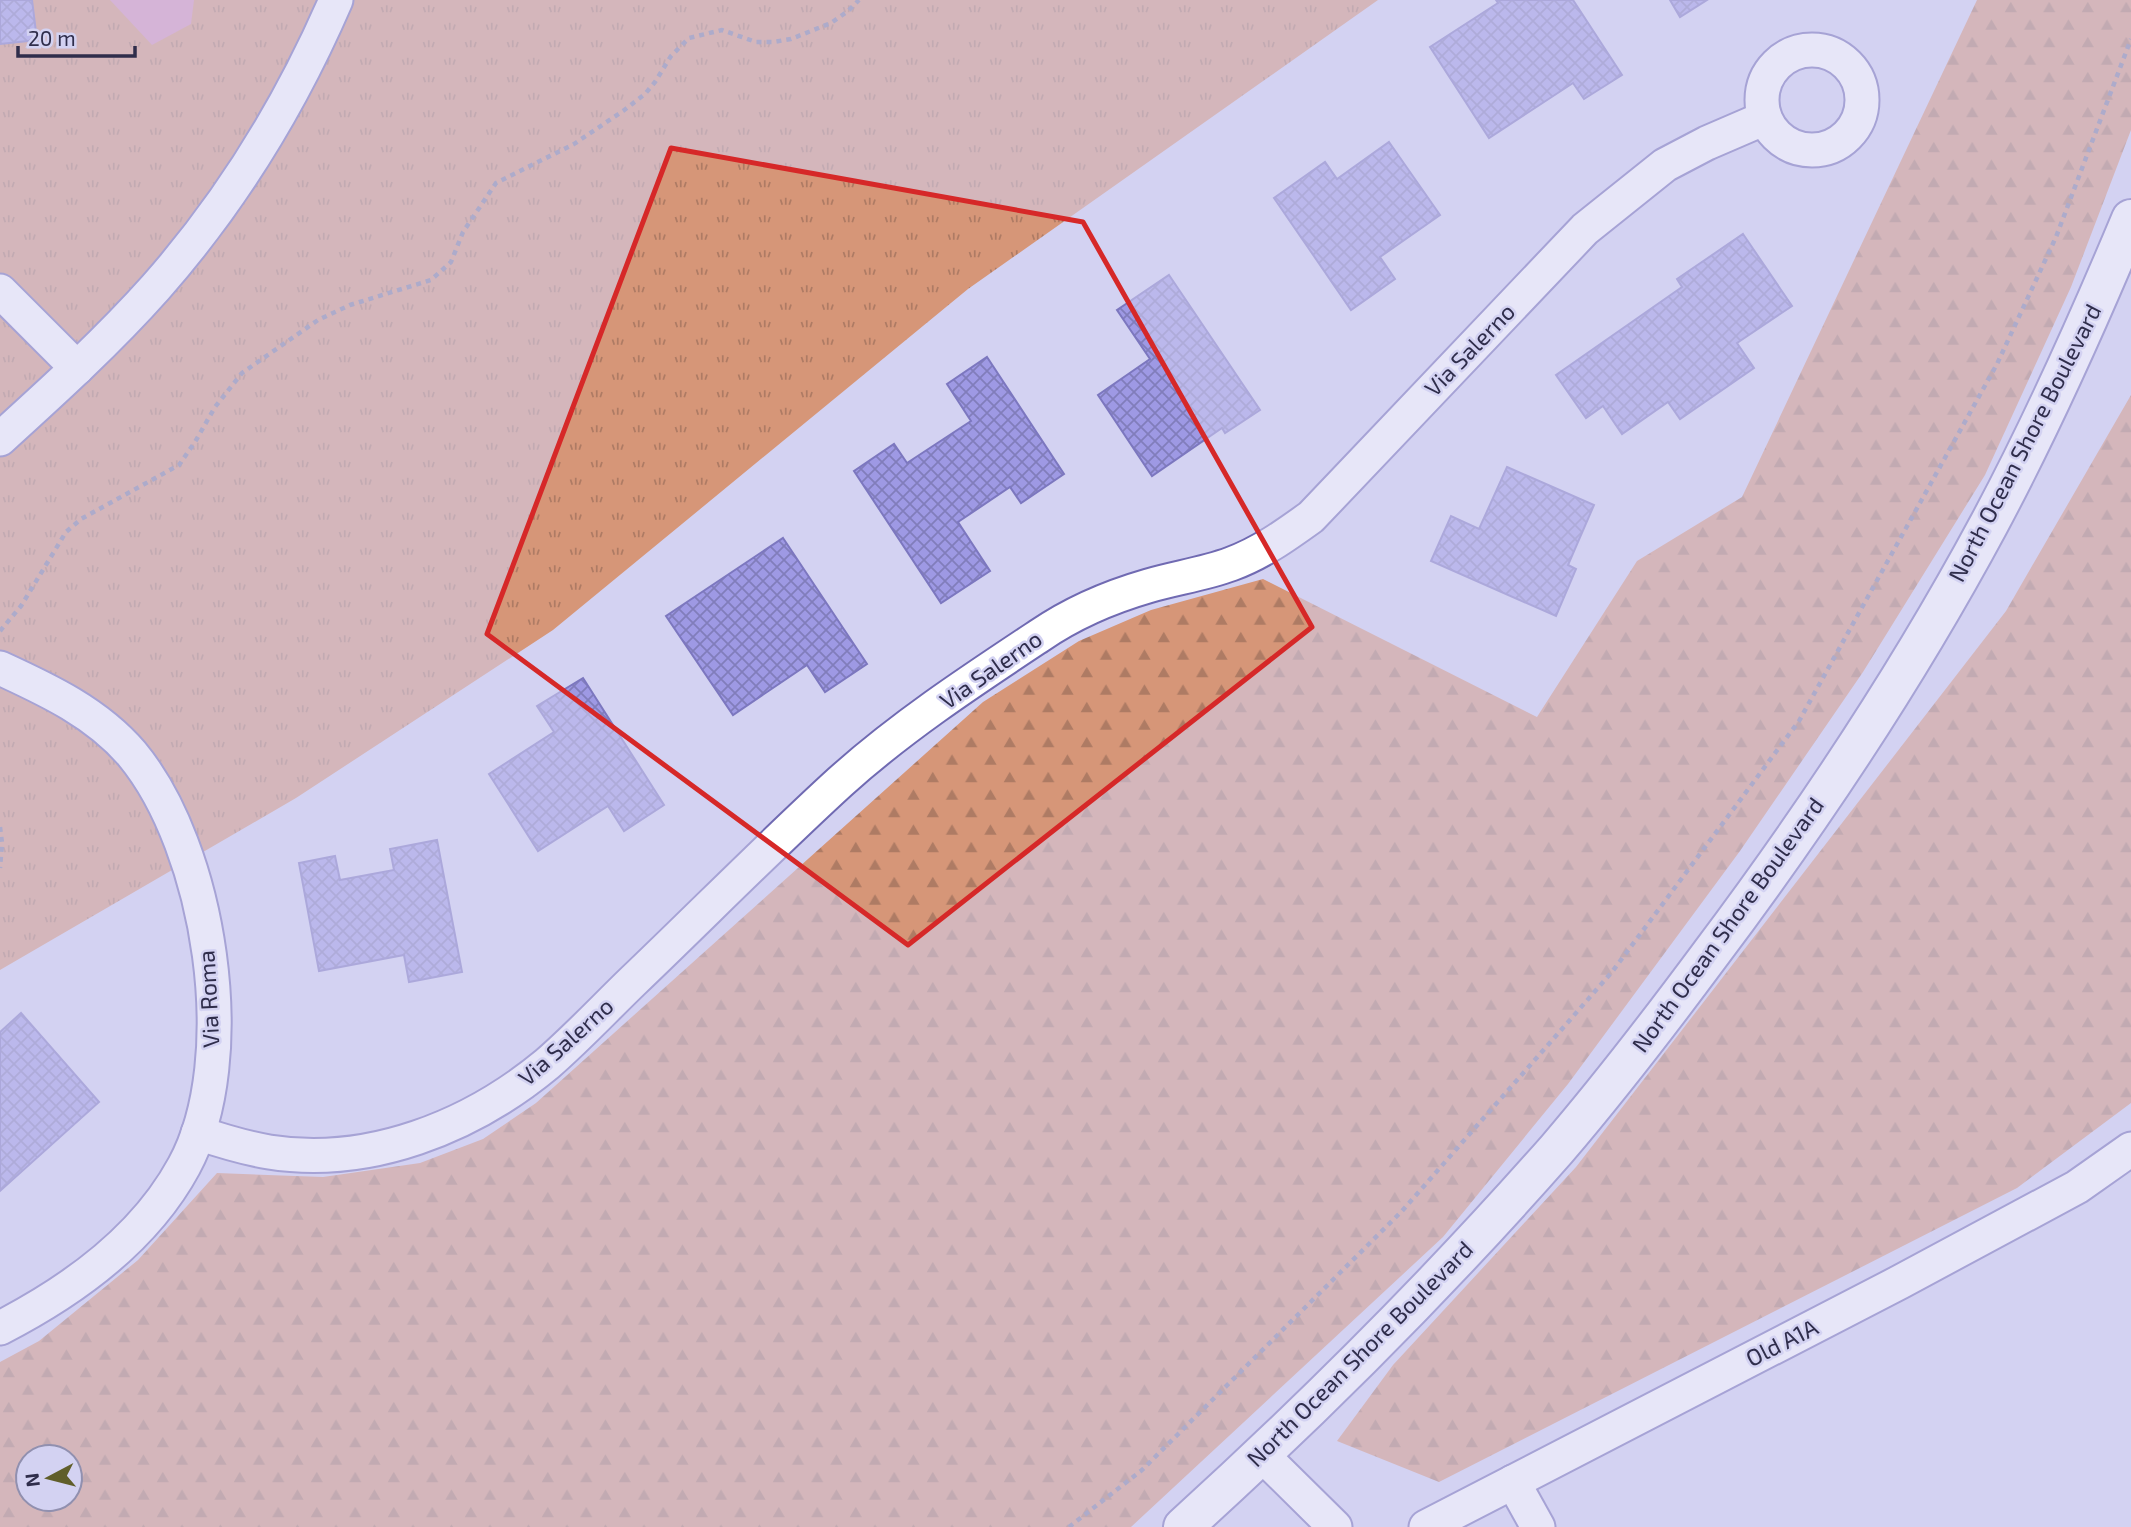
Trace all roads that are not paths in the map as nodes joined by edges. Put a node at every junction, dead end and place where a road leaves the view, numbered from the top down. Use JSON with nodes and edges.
{"nodes":[{"id":1,"x":336,"y":0,"type":"edge"},
{"id":2,"x":1765,"y":118,"type":"dead end"},
{"id":3,"x":2131,"y":219,"type":"edge"},
{"id":4,"x":0,"y":291,"type":"edge"},
{"id":5,"x":77,"y":368,"type":"junction"},
{"id":6,"x":0,"y":439,"type":"edge"},
{"id":7,"x":0,"y":668,"type":"edge"},
{"id":8,"x":198,"y":1133,"type":"junction"},
{"id":9,"x":2131,"y":1149,"type":"edge"},
{"id":10,"x":0,"y":1328,"type":"edge"},
{"id":11,"x":1262,"y":1455,"type":"junction"},
{"id":12,"x":1513,"y":1482,"type":"junction"},
{"id":13,"x":1183,"y":1527,"type":"edge"},
{"id":14,"x":1335,"y":1527,"type":"edge"},
{"id":15,"x":1426,"y":1527,"type":"edge"},
{"id":16,"x":1538,"y":1527,"type":"edge"}],
"edges":[{"from":1,"to":5,"type":"street"},
{"from":2,"to":8,"type":"street","name":"Via Salerno"},
{"from":3,"to":11,"type":"main road","name":"North Ocean Shore Boulevard"},
{"from":4,"to":5,"type":"street"},
{"from":5,"to":6,"type":"street"},
{"from":7,"to":8,"type":"street","name":"Via Roma"},
{"from":8,"to":10,"type":"street","name":"Via Roma"},
{"from":9,"to":12,"type":"street","name":"Old A1A"},
{"from":11,"to":13,"type":"main road","name":"North Ocean Shore Boulevard"},
{"from":11,"to":14,"type":"street"},
{"from":12,"to":15,"type":"street","name":"Old A1A"},
{"from":12,"to":16,"type":"street"}]}
